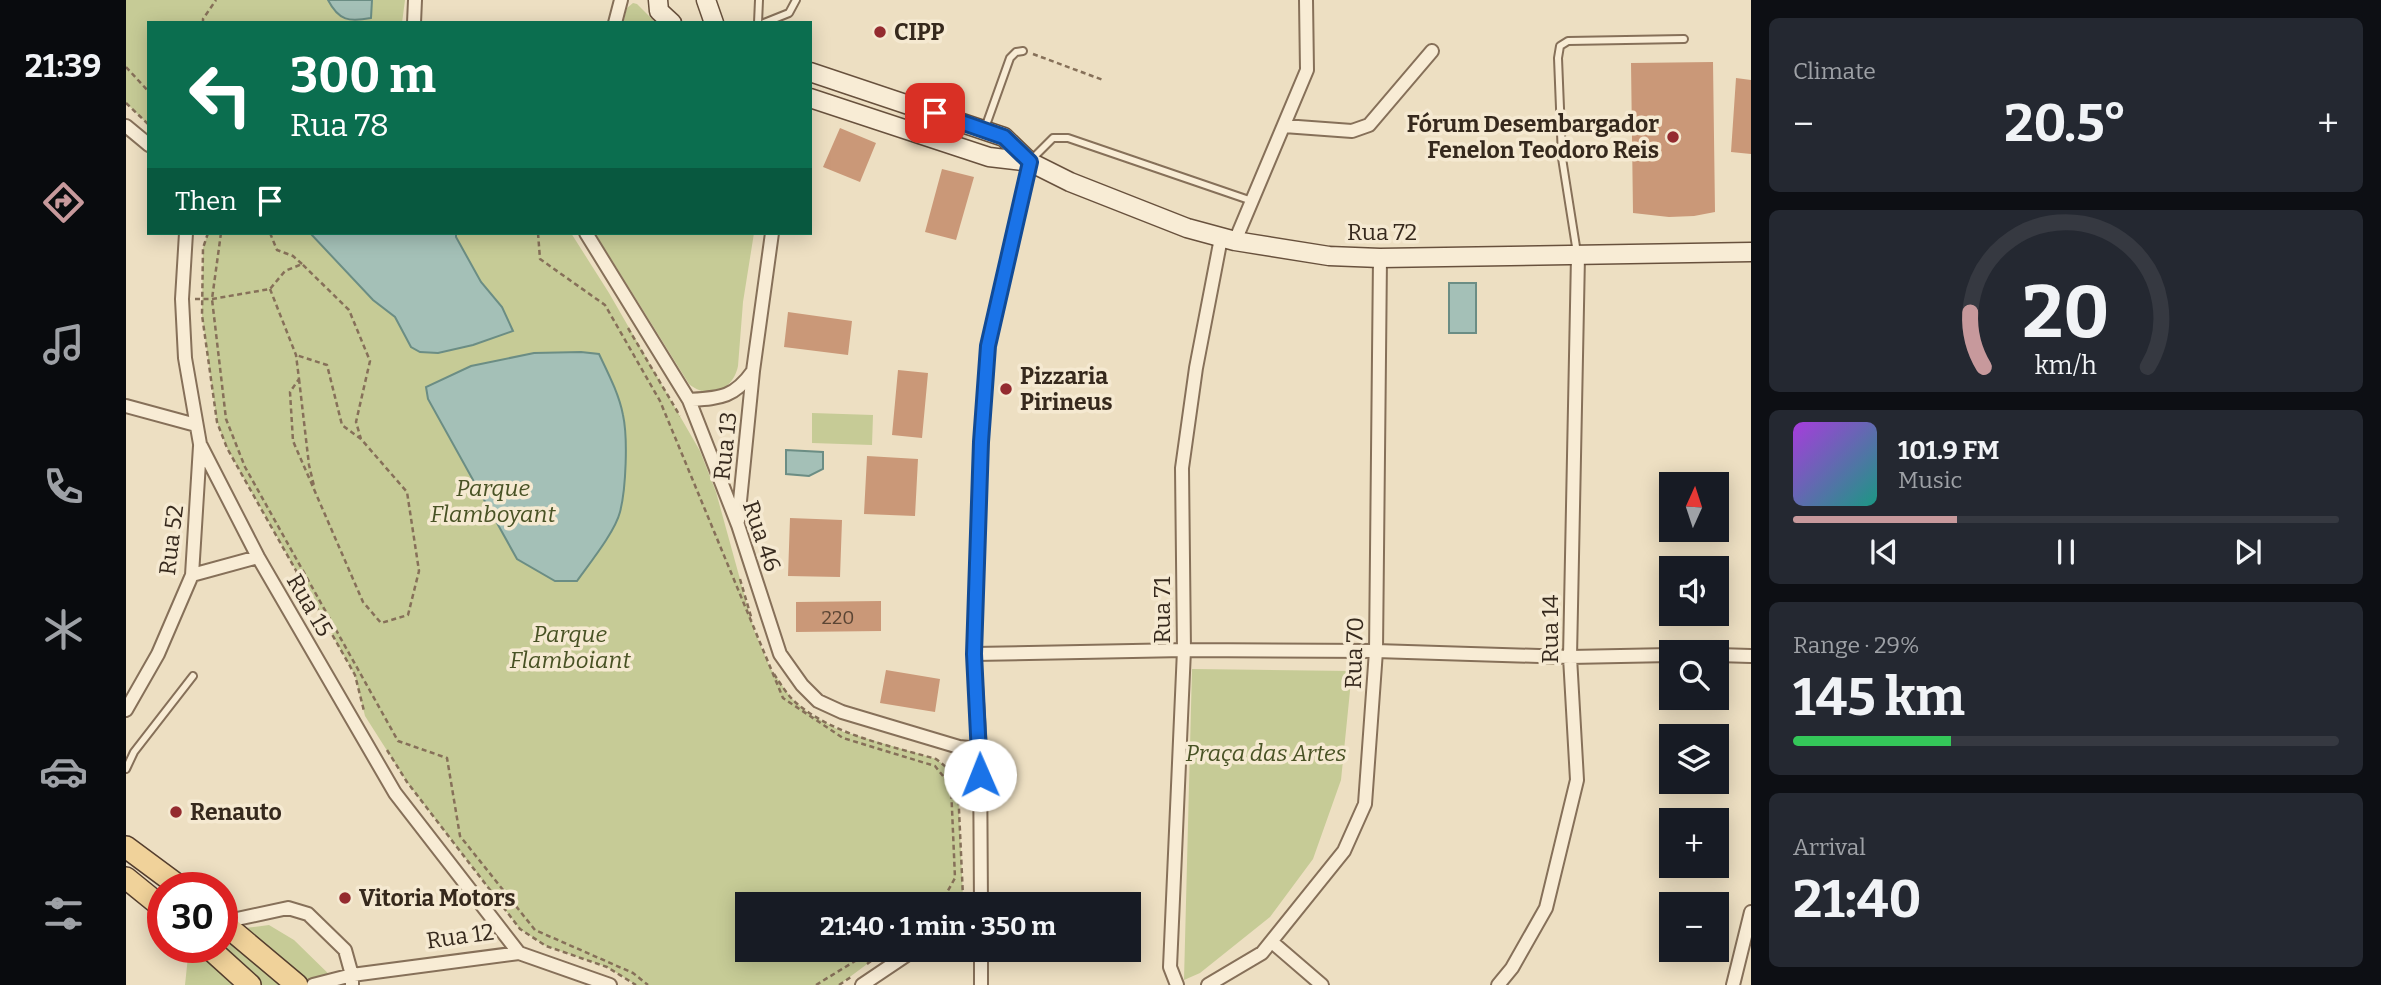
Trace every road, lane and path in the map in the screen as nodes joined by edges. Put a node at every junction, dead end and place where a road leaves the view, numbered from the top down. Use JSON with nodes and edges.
{"nodes":[{"id":1,"x":216,"y":0,"type":"edge"},
{"id":2,"x":415,"y":0,"type":"edge"},
{"id":3,"x":621,"y":0,"type":"edge"},
{"id":4,"x":658,"y":0,"type":"edge"},
{"id":5,"x":706,"y":0,"type":"edge"},
{"id":6,"x":759,"y":0,"type":"edge"},
{"id":7,"x":796,"y":0,"type":"edge"},
{"id":8,"x":1306,"y":0,"type":"edge"},
{"id":9,"x":204,"y":21,"type":"edge"},
{"id":10,"x":414,"y":21,"type":"edge"},
{"id":11,"x":616,"y":21,"type":"edge"},
{"id":12,"x":670,"y":21,"type":"edge"},
{"id":13,"x":713,"y":21,"type":"edge"},
{"id":14,"x":758,"y":21,"type":"edge"},
{"id":15,"x":769,"y":21,"type":"edge"},
{"id":16,"x":1684,"y":39,"type":"dead end"},
{"id":17,"x":1023,"y":51,"type":"joint"},
{"id":18,"x":1432,"y":51,"type":"dead end"},
{"id":19,"x":126,"y":67,"type":"edge"},
{"id":20,"x":812,"y":73,"type":"edge"},
{"id":21,"x":1103,"y":80,"type":"dead end"},
{"id":22,"x":147,"y":90,"type":"edge"},
{"id":23,"x":812,"y":99,"type":"edge"},
{"id":24,"x":126,"y":103,"type":"edge"},
{"id":25,"x":147,"y":123,"type":"edge"},
{"id":26,"x":1284,"y":125,"type":"junction"},
{"id":27,"x":126,"y":126,"type":"edge"},
{"id":28,"x":984,"y":130,"type":"junction"},
{"id":29,"x":147,"y":143,"type":"edge"},
{"id":30,"x":1030,"y":162,"type":"junction"},
{"id":31,"x":1252,"y":201,"type":"junction"},
{"id":32,"x":186,"y":235,"type":"edge"},
{"id":33,"x":207,"y":235,"type":"edge"},
{"id":34,"x":221,"y":235,"type":"edge"},
{"id":35,"x":271,"y":235,"type":"edge"},
{"id":36,"x":587,"y":235,"type":"edge"},
{"id":37,"x":772,"y":235,"type":"edge"},
{"id":38,"x":1228,"y":239,"type":"junction"},
{"id":39,"x":1751,"y":253,"type":"edge"},
{"id":40,"x":1578,"y":256,"type":"junction"},
{"id":41,"x":1380,"y":258,"type":"junction"},
{"id":42,"x":302,"y":264,"type":"junction"},
{"id":43,"x":270,"y":289,"type":"junction"},
{"id":44,"x":182,"y":299,"type":"junction"},
{"id":45,"x":202,"y":299,"type":"junction"},
{"id":46,"x":212,"y":299,"type":"junction"},
{"id":47,"x":628,"y":329,"type":"dead end"},
{"id":48,"x":296,"y":355,"type":"junction"},
{"id":49,"x":754,"y":371,"type":"junction"},
{"id":50,"x":299,"y":379,"type":"junction"},
{"id":51,"x":689,"y":400,"type":"junction"},
{"id":52,"x":126,"y":406,"type":"edge"},
{"id":53,"x":682,"y":419,"type":"dead end"},
{"id":54,"x":196,"y":425,"type":"junction"},
{"id":55,"x":361,"y":439,"type":"junction"},
{"id":56,"x":200,"y":444,"type":"junction"},
{"id":57,"x":315,"y":493,"type":"junction"},
{"id":58,"x":738,"y":525,"type":"junction"},
{"id":59,"x":258,"y":557,"type":"junction"},
{"id":60,"x":738,"y":570,"type":"dead end"},
{"id":61,"x":192,"y":575,"type":"junction"},
{"id":62,"x":1184,"y":650,"type":"junction"},
{"id":63,"x":1376,"y":651,"type":"junction"},
{"id":64,"x":974,"y":654,"type":"junction"},
{"id":65,"x":1659,"y":654,"type":"edge"},
{"id":66,"x":1729,"y":655,"type":"edge"},
{"id":67,"x":1751,"y":656,"type":"edge"},
{"id":68,"x":1570,"y":657,"type":"junction"},
{"id":69,"x":194,"y":676,"type":"dead end"},
{"id":70,"x":126,"y":710,"type":"edge"},
{"id":71,"x":365,"y":716,"type":"dead end"},
{"id":72,"x":386,"y":749,"type":"dead end"},
{"id":73,"x":980,"y":749,"type":"junction"},
{"id":74,"x":126,"y":769,"type":"edge"},
{"id":75,"x":126,"y":847,"type":"edge"},
{"id":76,"x":160,"y":872,"type":"edge"},
{"id":77,"x":126,"y":878,"type":"edge"},
{"id":78,"x":963,"y":892,"type":"edge"},
{"id":79,"x":981,"y":892,"type":"edge"},
{"id":80,"x":147,"y":895,"type":"edge"},
{"id":81,"x":1751,"y":912,"type":"edge"},
{"id":82,"x":238,"y":919,"type":"edge"},
{"id":83,"x":238,"y":935,"type":"edge"},
{"id":84,"x":1272,"y":942,"type":"junction"},
{"id":85,"x":519,"y":953,"type":"junction"},
{"id":86,"x":269,"y":961,"type":"junction"},
{"id":87,"x":853,"y":962,"type":"edge"},
{"id":88,"x":896,"y":962,"type":"edge"},
{"id":89,"x":981,"y":962,"type":"edge"},
{"id":90,"x":224,"y":963,"type":"edge"},
{"id":91,"x":352,"y":980,"type":"edge"},
{"id":92,"x":246,"y":984,"type":"edge"},
{"id":93,"x":297,"y":985,"type":"edge"},
{"id":94,"x":313,"y":985,"type":"edge"},
{"id":95,"x":610,"y":985,"type":"edge"},
{"id":96,"x":636,"y":985,"type":"edge"},
{"id":97,"x":648,"y":985,"type":"edge"},
{"id":98,"x":816,"y":985,"type":"edge"},
{"id":99,"x":862,"y":985,"type":"edge"},
{"id":100,"x":981,"y":985,"type":"edge"},
{"id":101,"x":1177,"y":985,"type":"edge"},
{"id":102,"x":1208,"y":985,"type":"edge"},
{"id":103,"x":1322,"y":985,"type":"edge"},
{"id":104,"x":1498,"y":985,"type":"edge"},
{"id":105,"x":1733,"y":985,"type":"edge"}],
"edges":[{"from":1,"to":9,"type":"path"},
{"from":2,"to":10,"type":"street"},
{"from":3,"to":11,"type":"street"},
{"from":4,"to":12,"type":"main road"},
{"from":5,"to":13,"type":"main road"},
{"from":6,"to":14,"type":"lane"},
{"from":7,"to":15,"type":"lane"},
{"from":8,"to":26,"type":"street","name":"Rua 71"},
{"from":16,"to":40,"type":"lane"},
{"from":17,"to":21,"type":"path"},
{"from":17,"to":28,"type":"lane"},
{"from":18,"to":26,"type":"street"},
{"from":19,"to":22,"type":"path"},
{"from":20,"to":28,"type":"main road"},
{"from":23,"to":30,"type":"main road"},
{"from":24,"to":25,"type":"path"},
{"from":26,"to":31,"type":"street","name":"Rua 71"},
{"from":27,"to":29,"type":"street"},
{"from":28,"to":30,"type":"main road"},
{"from":30,"to":31,"type":"lane"},
{"from":30,"to":38,"type":"main road","name":"Rua 72"},
{"from":30,"to":64,"type":"street"},
{"from":31,"to":38,"type":"street","name":"Rua 71"},
{"from":32,"to":44,"type":"street","name":"Rua 15"},
{"from":33,"to":45,"type":"path"},
{"from":34,"to":46,"type":"path"},
{"from":35,"to":42,"type":"path"},
{"from":36,"to":51,"type":"street","name":"Rua 46"},
{"from":37,"to":49,"type":"street","name":"Rua 13"},
{"from":38,"to":41,"type":"main road","name":"Rua 72"},
{"from":38,"to":62,"type":"street","name":"Rua 71"},
{"from":39,"to":40,"type":"main road","name":"Rua 72"},
{"from":40,"to":41,"type":"main road","name":"Rua 72"},
{"from":40,"to":68,"type":"street","name":"Rua 14"},
{"from":41,"to":63,"type":"street","name":"Rua 70"},
{"from":42,"to":43,"type":"path"},
{"from":42,"to":55,"type":"path"},
{"from":43,"to":46,"type":"path"},
{"from":43,"to":48,"type":"path"},
{"from":44,"to":45,"type":"path"},
{"from":44,"to":54,"type":"street","name":"Rua 15"},
{"from":45,"to":46,"type":"path"},
{"from":45,"to":71,"type":"path"},
{"from":46,"to":97,"type":"path"},
{"from":47,"to":53,"type":"path"},
{"from":48,"to":50,"type":"path"},
{"from":48,"to":55,"type":"path"},
{"from":49,"to":51,"type":"street","name":"Rua 13"},
{"from":49,"to":58,"type":"street","name":"Rua 13"},
{"from":50,"to":57,"type":"path"},
{"from":50,"to":57,"type":"path"},
{"from":51,"to":58,"type":"street","name":"Rua 46"},
{"from":52,"to":54,"type":"street"},
{"from":54,"to":56,"type":"street","name":"Rua 15"},
{"from":55,"to":57,"type":"path"},
{"from":56,"to":59,"type":"street","name":"Rua 15"},
{"from":56,"to":61,"type":"street","name":"Rua 52"},
{"from":58,"to":73,"type":"street","name":"Rua 46"},
{"from":59,"to":61,"type":"street"},
{"from":59,"to":85,"type":"street","name":"Rua 15"},
{"from":60,"to":78,"type":"path"},
{"from":61,"to":70,"type":"street","name":"Rua 52"},
{"from":62,"to":63,"type":"street"},
{"from":62,"to":64,"type":"street"},
{"from":62,"to":101,"type":"street","name":"Rua 71"},
{"from":63,"to":68,"type":"street"},
{"from":63,"to":84,"type":"street","name":"Rua 70"},
{"from":64,"to":73,"type":"street"},
{"from":65,"to":68,"type":"street"},
{"from":66,"to":67,"type":"street"},
{"from":68,"to":104,"type":"street","name":"Rua 14"},
{"from":69,"to":74,"type":"lane"},
{"from":72,"to":96,"type":"path"},
{"from":73,"to":79,"type":"street"},
{"from":75,"to":76,"type":"main road"},
{"from":77,"to":80,"type":"main road"},
{"from":81,"to":105,"type":"street"},
{"from":82,"to":91,"type":"street"},
{"from":83,"to":86,"type":"main road"},
{"from":84,"to":102,"type":"street","name":"Rua 70"},
{"from":84,"to":103,"type":"street"},
{"from":85,"to":91,"type":"street","name":"Rua 12"},
{"from":85,"to":95,"type":"street","name":"Rua 12"},
{"from":86,"to":92,"type":"main road"},
{"from":86,"to":93,"type":"main road"},
{"from":87,"to":98,"type":"path"},
{"from":88,"to":99,"type":"street"},
{"from":89,"to":100,"type":"street"},
{"from":90,"to":92,"type":"main road"},
{"from":91,"to":94,"type":"street","name":"Rua 12"}]}
